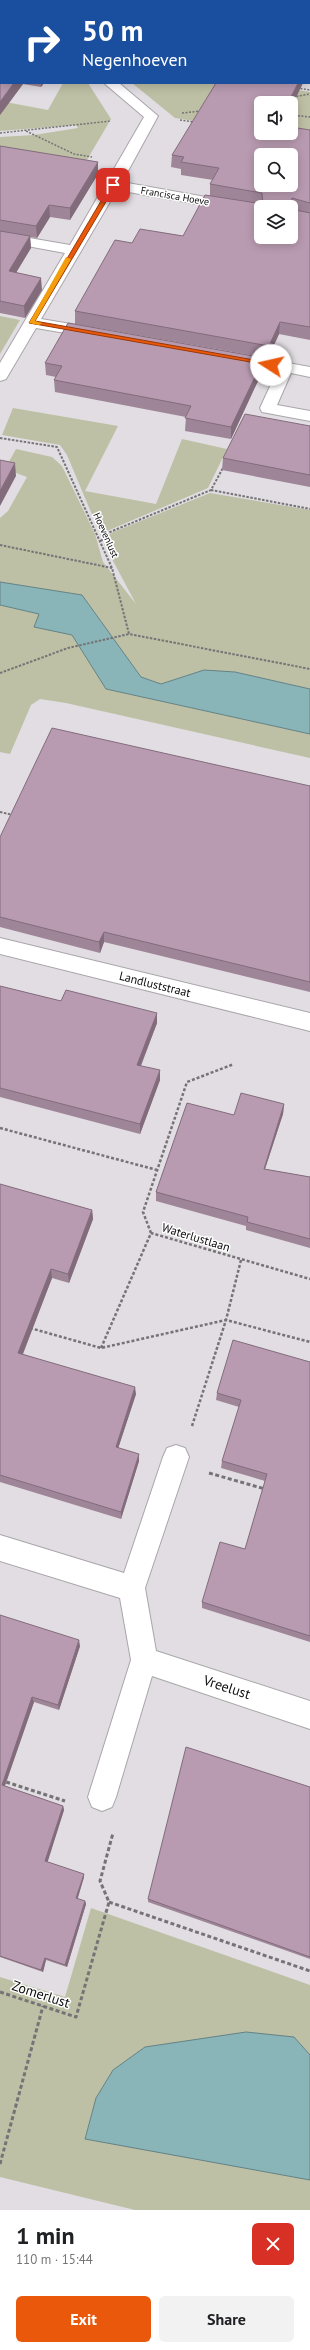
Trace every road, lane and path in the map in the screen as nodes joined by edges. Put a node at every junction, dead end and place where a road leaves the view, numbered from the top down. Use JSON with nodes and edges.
{"nodes":[{"id":1,"x":112,"y":84,"type":"edge"},
{"id":2,"x":296,"y":88,"type":"edge"},
{"id":3,"x":310,"y":90,"type":"edge"},
{"id":4,"x":310,"y":94,"type":"edge"},
{"id":5,"x":298,"y":96,"type":"edge"},
{"id":6,"x":203,"y":111,"type":"edge"},
{"id":7,"x":151,"y":116,"type":"junction"},
{"id":8,"x":298,"y":116,"type":"edge"},
{"id":9,"x":310,"y":117,"type":"edge"},
{"id":10,"x":198,"y":123,"type":"edge"},
{"id":11,"x":26,"y":131,"type":"junction"},
{"id":12,"x":0,"y":133,"type":"edge"},
{"id":13,"x":126,"y":163,"type":"junction"},
{"id":14,"x":113,"y":185,"type":"junction"},
{"id":15,"x":254,"y":210,"type":"edge"},
{"id":16,"x":0,"y":236,"type":"edge"},
{"id":17,"x":73,"y":250,"type":"junction"},
{"id":18,"x":31,"y":322,"type":"junction"},
{"id":19,"x":108,"y":336,"type":"edge"},
{"id":20,"x":216,"y":355,"type":"edge"},
{"id":21,"x":286,"y":367,"type":"junction"},
{"id":22,"x":310,"y":372,"type":"edge"},
{"id":23,"x":0,"y":376,"type":"edge"},
{"id":24,"x":310,"y":416,"type":"edge"},
{"id":25,"x":0,"y":438,"type":"edge"},
{"id":26,"x":226,"y":462,"type":"edge"},
{"id":27,"x":211,"y":490,"type":"junction"},
{"id":28,"x":310,"y":509,"type":"edge"},
{"id":29,"x":101,"y":541,"type":"junction"},
{"id":30,"x":0,"y":545,"type":"edge"},
{"id":31,"x":112,"y":568,"type":"junction"},
{"id":32,"x":129,"y":634,"type":"junction"},
{"id":33,"x":310,"y":669,"type":"edge"},
{"id":34,"x":0,"y":673,"type":"edge"},
{"id":35,"x":0,"y":812,"type":"edge"},
{"id":36,"x":16,"y":815,"type":"edge"},
{"id":37,"x":0,"y":946,"type":"edge"},
{"id":38,"x":310,"y":1022,"type":"edge"},
{"id":39,"x":234,"y":1064,"type":"dead end"},
{"id":40,"x":0,"y":1128,"type":"edge"},
{"id":41,"x":156,"y":1170,"type":"junction"},
{"id":42,"x":151,"y":1233,"type":"junction"},
{"id":43,"x":241,"y":1260,"type":"junction"},
{"id":44,"x":310,"y":1279,"type":"edge"},
{"id":45,"x":226,"y":1320,"type":"junction"},
{"id":46,"x":22,"y":1326,"type":"edge"},
{"id":47,"x":310,"y":1342,"type":"edge"},
{"id":48,"x":101,"y":1348,"type":"junction"},
{"id":49,"x":175,"y":1460,"type":"junction"},
{"id":50,"x":272,"y":1491,"type":"edge"},
{"id":51,"x":0,"y":1548,"type":"edge"},
{"id":52,"x":132,"y":1588,"type":"junction"},
{"id":53,"x":144,"y":1660,"type":"junction"},
{"id":54,"x":310,"y":1715,"type":"edge"},
{"id":55,"x":0,"y":1780,"type":"edge"},
{"id":56,"x":102,"y":1797,"type":"joint"},
{"id":57,"x":73,"y":1804,"type":"dead end"},
{"id":58,"x":109,"y":1902,"type":"junction"},
{"id":59,"x":310,"y":1971,"type":"edge"},
{"id":60,"x":0,"y":1992,"type":"edge"},
{"id":61,"x":43,"y":2006,"type":"junction"},
{"id":62,"x":0,"y":2164,"type":"edge"}],
"edges":[{"from":1,"to":7,"type":"street"},
{"from":2,"to":3,"type":"path"},
{"from":4,"to":5,"type":"path"},
{"from":6,"to":7,"type":"path"},
{"from":7,"to":10,"type":"path"},
{"from":7,"to":11,"type":"path"},
{"from":7,"to":13,"type":"street"},
{"from":8,"to":9,"type":"path"},
{"from":11,"to":12,"type":"path"},
{"from":11,"to":13,"type":"path"},
{"from":13,"to":14,"type":"street"},
{"from":14,"to":15,"type":"street","name":"Francisca Hoeve"},
{"from":14,"to":17,"type":"street"},
{"from":16,"to":17,"type":"street"},
{"from":17,"to":18,"type":"street"},
{"from":18,"to":19,"type":"street"},
{"from":18,"to":23,"type":"street"},
{"from":20,"to":21,"type":"street"},
{"from":21,"to":22,"type":"street"},
{"from":21,"to":24,"type":"street"},
{"from":25,"to":29,"type":"path","name":"Hoevenlust"},
{"from":26,"to":27,"type":"path"},
{"from":27,"to":28,"type":"path"},
{"from":27,"to":29,"type":"path"},
{"from":29,"to":31,"type":"path","name":"Hoevenlust"},
{"from":30,"to":31,"type":"path"},
{"from":31,"to":32,"type":"path","name":"Hoevenlust"},
{"from":32,"to":33,"type":"path"},
{"from":32,"to":34,"type":"path"},
{"from":35,"to":36,"type":"path"},
{"from":37,"to":38,"type":"street","name":"Landluststraat"},
{"from":39,"to":41,"type":"path"},
{"from":40,"to":41,"type":"path"},
{"from":41,"to":42,"type":"path"},
{"from":42,"to":43,"type":"path","name":"Waterlustlaan"},
{"from":42,"to":48,"type":"path","name":"Waterlustlaan"},
{"from":43,"to":44,"type":"path","name":"Waterlustlaan"},
{"from":43,"to":45,"type":"path"},
{"from":45,"to":47,"type":"path"},
{"from":45,"to":48,"type":"path"},
{"from":45,"to":49,"type":"path"},
{"from":46,"to":48,"type":"path"},
{"from":49,"to":50,"type":"path"},
{"from":49,"to":52,"type":"street"},
{"from":51,"to":52,"type":"street"},
{"from":52,"to":53,"type":"street"},
{"from":53,"to":54,"type":"street","name":"Vreelust"},
{"from":53,"to":56,"type":"street"},
{"from":55,"to":57,"type":"path"},
{"from":56,"to":58,"type":"path"},
{"from":58,"to":59,"type":"path"},
{"from":58,"to":61,"type":"path","name":"Zomerlust"},
{"from":60,"to":61,"type":"path","name":"Zomerlust"},
{"from":61,"to":62,"type":"path"}]}
